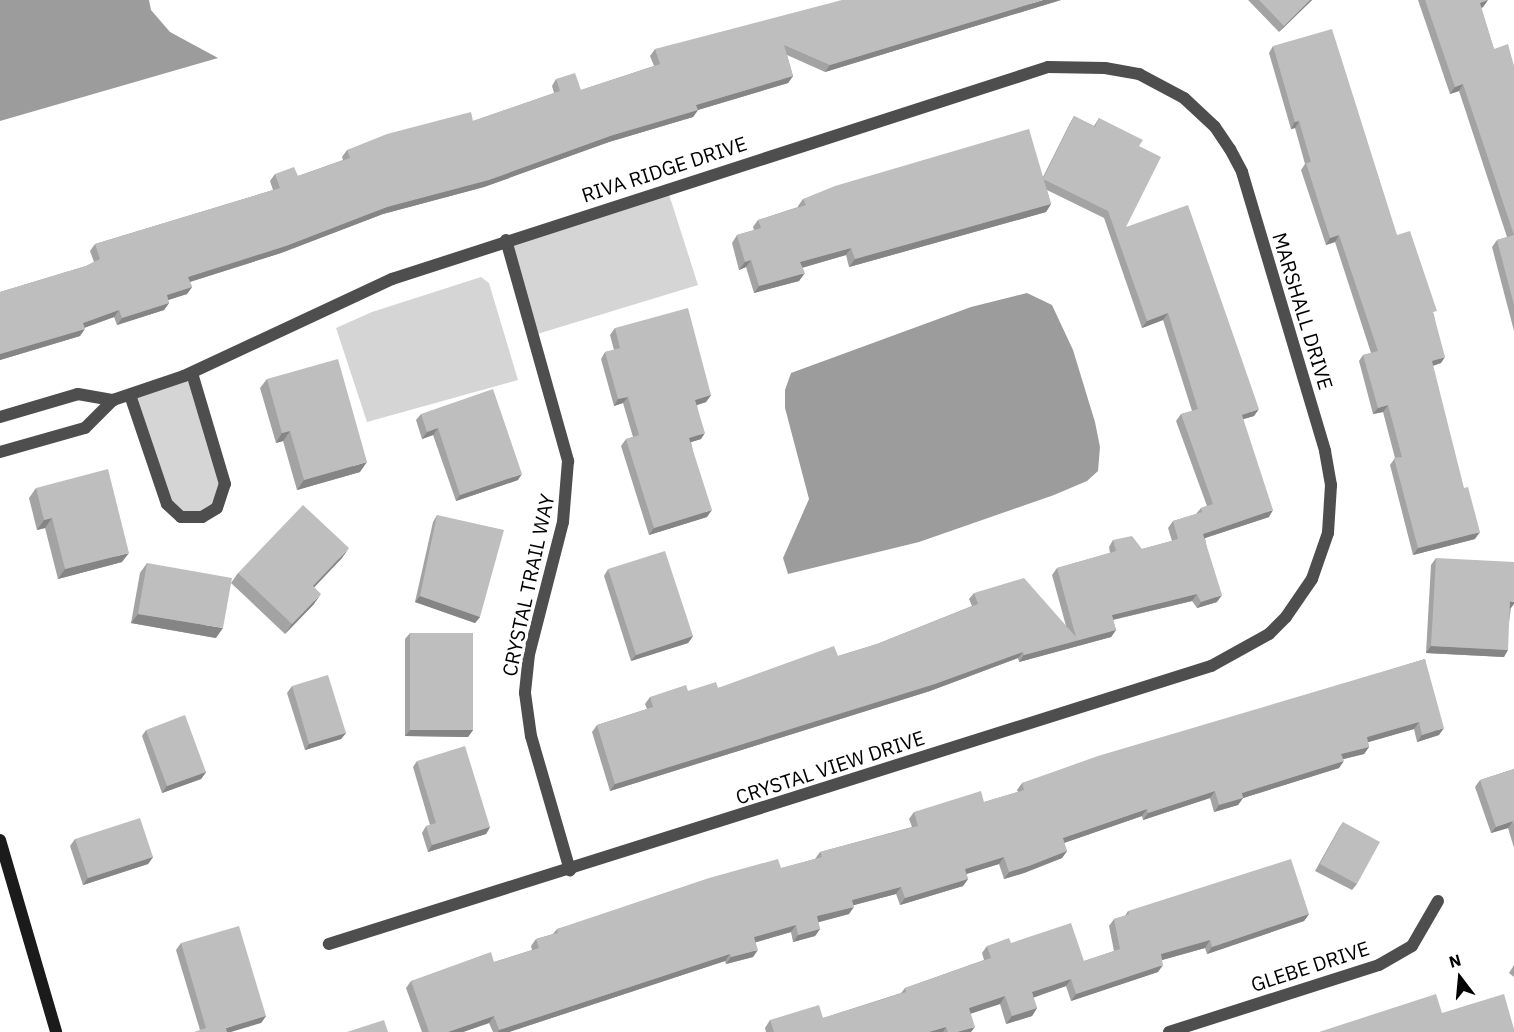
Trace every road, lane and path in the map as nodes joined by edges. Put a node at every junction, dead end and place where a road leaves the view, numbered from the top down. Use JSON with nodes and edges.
{"nodes":[{"id":1,"x":1162,"y":85,"type":"joint"},
{"id":2,"x":506,"y":240,"type":"junction"},
{"id":3,"x":192,"y":373,"type":"junction"},
{"id":4,"x":130,"y":395,"type":"junction"},
{"id":5,"x":113,"y":400,"type":"junction"},
{"id":6,"x":0,"y":417,"type":"edge"},
{"id":7,"x":0,"y":452,"type":"edge"},
{"id":8,"x":1312,"y":579,"type":"joint"},
{"id":9,"x":0,"y":840,"type":"edge"},
{"id":10,"x":570,"y":870,"type":"junction"},
{"id":11,"x":1438,"y":901,"type":"dead end"},
{"id":12,"x":329,"y":944,"type":"dead end"},
{"id":13,"x":56,"y":1032,"type":"edge"},
{"id":14,"x":1168,"y":1032,"type":"edge"}],
"edges":[{"from":1,"to":2,"type":"street","name":"RIVA RIDGE DRIVE"},
{"from":1,"to":8,"type":"street","name":"MARSHALL DRIVE"},
{"from":2,"to":3,"type":"street","name":"RIVA RIDGE DRIVE"},
{"from":2,"to":10,"type":"street","name":"CRYSTAL TRAIL WAY"},
{"from":3,"to":4,"type":"street","name":"RIVA RIDGE DRIVE"},
{"from":3,"to":4,"type":"street"},
{"from":4,"to":5,"type":"street","name":"RIVA RIDGE DRIVE"},
{"from":5,"to":6,"type":"street","name":"RIVA RIDGE DRIVE"},
{"from":5,"to":7,"type":"street","name":"RIVA RIDGE DRIVE"},
{"from":8,"to":10,"type":"street","name":"CRYSTAL VIEW DRIVE"},
{"from":9,"to":13,"type":"main road"},
{"from":10,"to":12,"type":"street","name":"CRYSTAL VIEW DRIVE"},
{"from":11,"to":14,"type":"street","name":"GLEBE DRIVE"}]}
